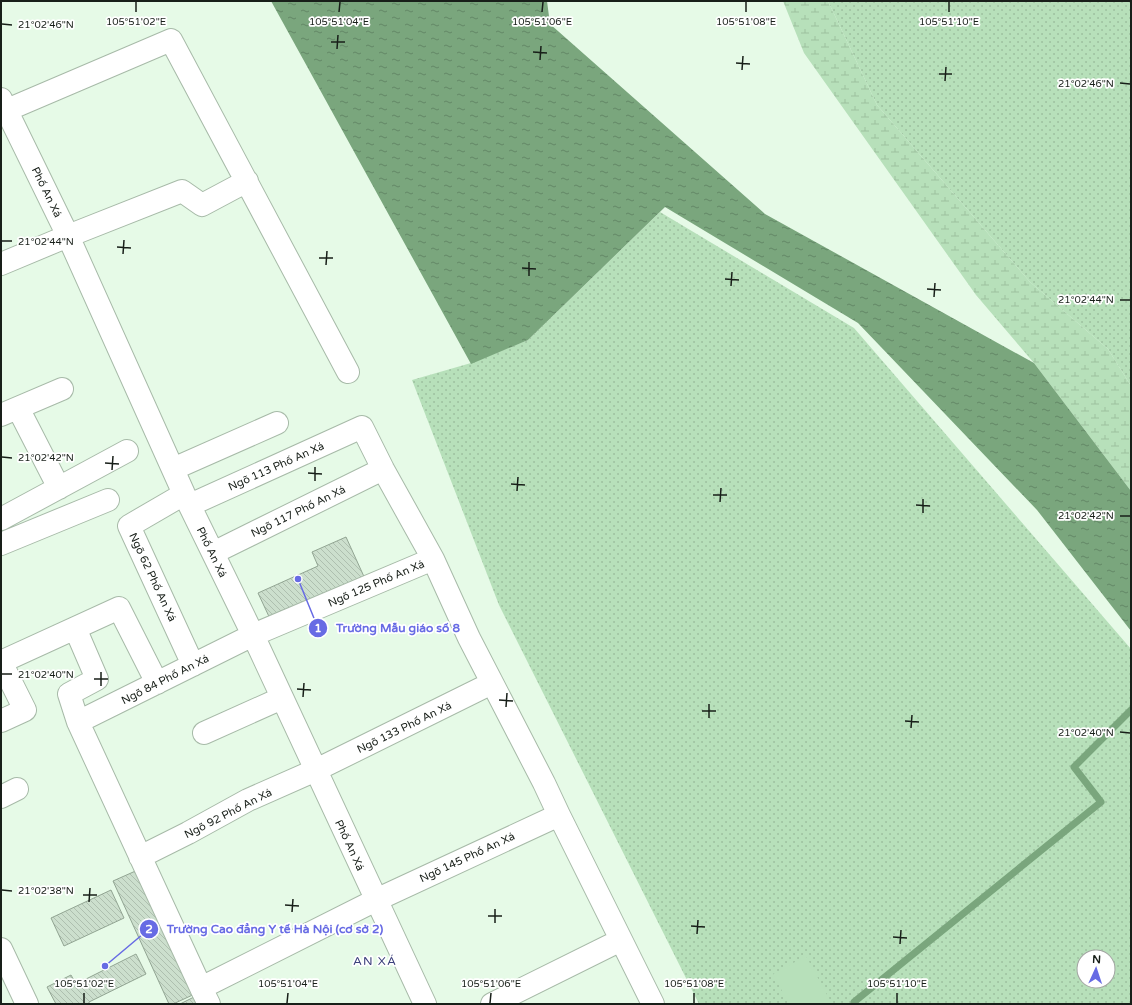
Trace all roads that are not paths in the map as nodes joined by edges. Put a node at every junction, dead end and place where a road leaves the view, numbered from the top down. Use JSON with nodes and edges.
{"nodes":[{"id":1,"x":4,"y":105,"type":"edge"},
{"id":2,"x":247,"y":182,"type":"junction"},
{"id":3,"x":68,"y":236,"type":"junction"},
{"id":4,"x":1,"y":264,"type":"edge"},
{"id":5,"x":348,"y":372,"type":"dead end"},
{"id":6,"x":62,"y":389,"type":"dead end"},
{"id":7,"x":10,"y":412,"type":"edge"},
{"id":8,"x":277,"y":424,"type":"dead end"},
{"id":9,"x":127,"y":452,"type":"dead end"},
{"id":10,"x":173,"y":469,"type":"junction"},
{"id":11,"x":383,"y":469,"type":"junction"},
{"id":12,"x":59,"y":488,"type":"junction"},
{"id":13,"x":187,"y":499,"type":"junction"},
{"id":14,"x":108,"y":500,"type":"dead end"},
{"id":15,"x":1,"y":520,"type":"edge"},
{"id":16,"x":1,"y":544,"type":"edge"},
{"id":17,"x":213,"y":553,"type":"junction"},
{"id":18,"x":433,"y":559,"type":"junction"},
{"id":19,"x":75,"y":628,"type":"junction"},
{"id":20,"x":253,"y":635,"type":"junction"},
{"id":21,"x":1,"y":662,"type":"edge"},
{"id":22,"x":193,"y":665,"type":"junction"},
{"id":23,"x":157,"y":682,"type":"junction"},
{"id":24,"x":492,"y":683,"type":"junction"},
{"id":25,"x":282,"y":698,"type":"junction"},
{"id":26,"x":1,"y":721,"type":"edge"},
{"id":27,"x":78,"y":722,"type":"junction"},
{"id":28,"x":204,"y":733,"type":"dead end"},
{"id":29,"x":316,"y":770,"type":"junction"},
{"id":30,"x":558,"y":815,"type":"junction"},
{"id":31,"x":140,"y":857,"type":"junction"},
{"id":32,"x":376,"y":900,"type":"junction"},
{"id":33,"x":622,"y":940,"type":"junction"},
{"id":34,"x":1,"y":948,"type":"edge"},
{"id":35,"x":6,"y":973,"type":"edge"},
{"id":36,"x":205,"y":996,"type":"edge"},
{"id":37,"x":27,"y":1004,"type":"edge"},
{"id":38,"x":425,"y":1004,"type":"edge"},
{"id":39,"x":492,"y":1004,"type":"edge"},
{"id":40,"x":654,"y":1004,"type":"edge"}],
"edges":[{"from":1,"to":2,"type":"street"},
{"from":1,"to":3,"type":"street","name":"Phố An Xá"},
{"from":2,"to":3,"type":"street"},
{"from":2,"to":5,"type":"street"},
{"from":3,"to":4,"type":"street"},
{"from":3,"to":10,"type":"street","name":"Phố An Xá"},
{"from":6,"to":7,"type":"street"},
{"from":7,"to":12,"type":"street"},
{"from":8,"to":10,"type":"street"},
{"from":9,"to":12,"type":"street"},
{"from":10,"to":13,"type":"street","name":"Phố An Xá"},
{"from":11,"to":13,"type":"street","name":"Ngõ 113 Phố An Xá"},
{"from":11,"to":17,"type":"street","name":"Ngõ 117 Phố An Xá"},
{"from":11,"to":18,"type":"street"},
{"from":12,"to":15,"type":"street"},
{"from":13,"to":17,"type":"street","name":"Phố An Xá"},
{"from":13,"to":22,"type":"street","name":"Ngõ 62 Phố An Xá"},
{"from":14,"to":16,"type":"street"},
{"from":17,"to":20,"type":"street","name":"Phố An Xá"},
{"from":18,"to":20,"type":"street","name":"Ngõ 125 Phố An Xá"},
{"from":18,"to":24,"type":"street"},
{"from":19,"to":21,"type":"street"},
{"from":19,"to":23,"type":"street"},
{"from":19,"to":27,"type":"street"},
{"from":20,"to":22,"type":"street","name":"Ngõ 84 Phố An Xá"},
{"from":20,"to":25,"type":"street","name":"Phố An Xá"},
{"from":21,"to":26,"type":"street"},
{"from":22,"to":23,"type":"street","name":"Ngõ 84 Phố An Xá"},
{"from":23,"to":27,"type":"street","name":"Ngõ 84 Phố An Xá"},
{"from":24,"to":29,"type":"street","name":"Ngõ 133 Phố An Xá"},
{"from":24,"to":30,"type":"street"},
{"from":25,"to":28,"type":"street"},
{"from":25,"to":29,"type":"street","name":"Phố An Xá"},
{"from":27,"to":31,"type":"street"},
{"from":29,"to":31,"type":"street","name":"Ngõ 92 Phố An Xá"},
{"from":29,"to":32,"type":"street","name":"Phố An Xá"},
{"from":30,"to":32,"type":"street","name":"Ngõ 145 Phố An Xá"},
{"from":30,"to":33,"type":"street"},
{"from":31,"to":36,"type":"street"},
{"from":32,"to":36,"type":"street","name":"Ngõ 145 Phố An Xá"},
{"from":32,"to":38,"type":"street","name":"Phố An Xá"},
{"from":33,"to":39,"type":"street"},
{"from":33,"to":40,"type":"street"},
{"from":34,"to":35,"type":"street"},
{"from":35,"to":37,"type":"street"}]}
